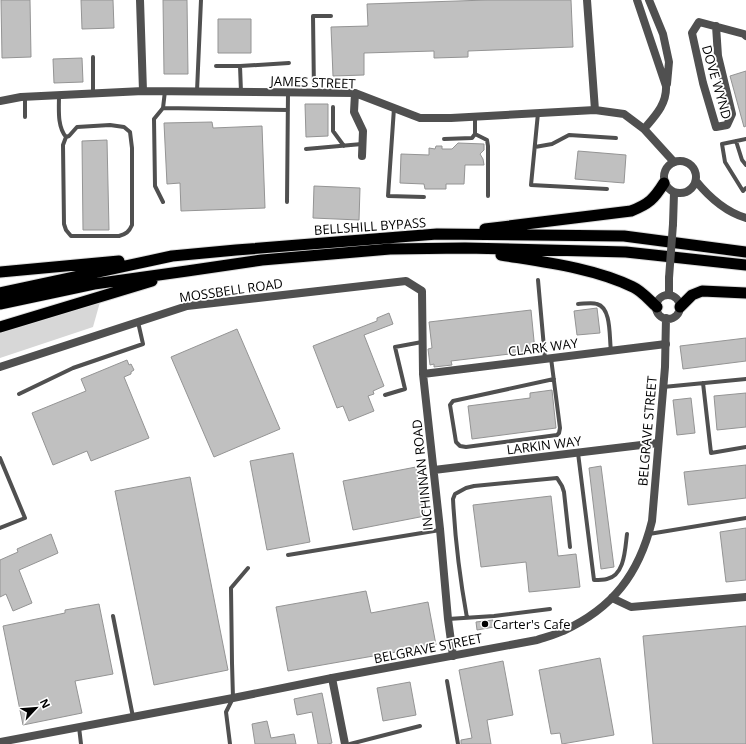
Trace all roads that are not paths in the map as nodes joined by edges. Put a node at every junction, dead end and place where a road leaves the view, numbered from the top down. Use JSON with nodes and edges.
{"nodes":[{"id":1,"x":140,"y":0,"type":"edge"},
{"id":2,"x":201,"y":0,"type":"edge"},
{"id":3,"x":587,"y":0,"type":"edge"},
{"id":4,"x":637,"y":0,"type":"edge"},
{"id":5,"x":649,"y":0,"type":"edge"},
{"id":6,"x":331,"y":16,"type":"dead end"},
{"id":7,"x":716,"y":26,"type":"junction"},
{"id":8,"x":746,"y":36,"type":"edge"},
{"id":9,"x":93,"y":57,"type":"dead end"},
{"id":10,"x":289,"y":62,"type":"dead end"},
{"id":11,"x":216,"y":66,"type":"dead end"},
{"id":12,"x":240,"y":66,"type":"junction"},
{"id":13,"x":666,"y":86,"type":"junction"},
{"id":14,"x":143,"y":91,"type":"junction"},
{"id":15,"x":165,"y":91,"type":"junction"},
{"id":16,"x":197,"y":92,"type":"junction"},
{"id":17,"x":241,"y":92,"type":"junction"},
{"id":18,"x":288,"y":92,"type":"junction"},
{"id":19,"x":314,"y":92,"type":"junction"},
{"id":20,"x":355,"y":93,"type":"junction"},
{"id":21,"x":93,"y":94,"type":"junction"},
{"id":22,"x":59,"y":95,"type":"junction"},
{"id":23,"x":26,"y":97,"type":"junction"},
{"id":24,"x":0,"y":101,"type":"edge"},
{"id":25,"x":333,"y":107,"type":"dead end"},
{"id":26,"x":163,"y":108,"type":"junction"},
{"id":27,"x":394,"y":108,"type":"junction"},
{"id":28,"x":288,"y":110,"type":"junction"},
{"id":29,"x":595,"y":110,"type":"junction"},
{"id":30,"x":538,"y":114,"type":"junction"},
{"id":31,"x":25,"y":117,"type":"dead end"},
{"id":32,"x":475,"y":117,"type":"junction"},
{"id":33,"x":644,"y":129,"type":"junction"},
{"id":34,"x":475,"y":134,"type":"junction"},
{"id":35,"x":66,"y":137,"type":"junction"},
{"id":36,"x":616,"y":138,"type":"dead end"},
{"id":37,"x":444,"y":139,"type":"dead end"},
{"id":38,"x":746,"y":139,"type":"edge"},
{"id":39,"x":736,"y":141,"type":"junction"},
{"id":40,"x":362,"y":144,"type":"junction"},
{"id":41,"x":344,"y":146,"type":"junction"},
{"id":42,"x":535,"y":147,"type":"junction"},
{"id":43,"x":306,"y":149,"type":"dead end"},
{"id":44,"x":362,"y":156,"type":"dead end"},
{"id":45,"x":674,"y":162,"type":"junction"},
{"id":46,"x":746,"y":165,"type":"edge"},
{"id":47,"x":696,"y":181,"type":"junction"},
{"id":48,"x":664,"y":183,"type":"junction"},
{"id":49,"x":746,"y":188,"type":"edge"},
{"id":50,"x":608,"y":189,"type":"dead end"},
{"id":51,"x":674,"y":193,"type":"junction"},
{"id":52,"x":488,"y":196,"type":"dead end"},
{"id":53,"x":424,"y":197,"type":"dead end"},
{"id":54,"x":163,"y":202,"type":"dead end"},
{"id":55,"x":286,"y":202,"type":"dead end"},
{"id":56,"x":746,"y":218,"type":"edge"},
{"id":57,"x":437,"y":234,"type":"junction"},
{"id":58,"x":465,"y":248,"type":"junction"},
{"id":59,"x":746,"y":251,"type":"edge"},
{"id":60,"x":172,"y":256,"type":"junction"},
{"id":61,"x":746,"y":265,"type":"edge"},
{"id":62,"x":187,"y":271,"type":"junction"},
{"id":63,"x":0,"y":272,"type":"edge"},
{"id":64,"x":538,"y":280,"type":"dead end"},
{"id":65,"x":422,"y":291,"type":"joint"},
{"id":66,"x":0,"y":293,"type":"edge"},
{"id":67,"x":746,"y":293,"type":"edge"},
{"id":68,"x":669,"y":295,"type":"junction"},
{"id":69,"x":0,"y":304,"type":"edge"},
{"id":70,"x":578,"y":304,"type":"dead end"},
{"id":71,"x":657,"y":307,"type":"junction"},
{"id":72,"x":680,"y":307,"type":"junction"},
{"id":73,"x":666,"y":318,"type":"junction"},
{"id":74,"x":138,"y":321,"type":"junction"},
{"id":75,"x":0,"y":327,"type":"edge"},
{"id":76,"x":422,"y":342,"type":"junction"},
{"id":77,"x":666,"y":344,"type":"junction"},
{"id":78,"x":611,"y":351,"type":"junction"},
{"id":79,"x":548,"y":359,"type":"junction"},
{"id":80,"x":0,"y":367,"type":"edge"},
{"id":81,"x":423,"y":374,"type":"junction"},
{"id":82,"x":554,"y":379,"type":"junction"},
{"id":83,"x":746,"y":379,"type":"edge"},
{"id":84,"x":703,"y":383,"type":"junction"},
{"id":85,"x":662,"y":387,"type":"junction"},
{"id":86,"x":19,"y":394,"type":"dead end"},
{"id":87,"x":385,"y":395,"type":"dead end"},
{"id":88,"x":658,"y":444,"type":"junction"},
{"id":89,"x":746,"y":447,"type":"edge"},
{"id":90,"x":578,"y":453,"type":"junction"},
{"id":91,"x":0,"y":458,"type":"edge"},
{"id":92,"x":434,"y":470,"type":"junction"},
{"id":93,"x":746,"y":518,"type":"edge"},
{"id":94,"x":0,"y":528,"type":"edge"},
{"id":95,"x":440,"y":530,"type":"junction"},
{"id":96,"x":627,"y":534,"type":"dead end"},
{"id":97,"x":649,"y":534,"type":"junction"},
{"id":98,"x":570,"y":547,"type":"dead end"},
{"id":99,"x":288,"y":555,"type":"dead end"},
{"id":100,"x":248,"y":568,"type":"dead end"},
{"id":101,"x":746,"y":597,"type":"edge"},
{"id":102,"x":612,"y":598,"type":"junction"},
{"id":103,"x":550,"y":609,"type":"dead end"},
{"id":104,"x":113,"y":616,"type":"dead end"},
{"id":105,"x":467,"y":618,"type":"junction"},
{"id":106,"x":448,"y":619,"type":"junction"},
{"id":107,"x":453,"y":656,"type":"junction"},
{"id":108,"x":332,"y":678,"type":"junction"},
{"id":109,"x":447,"y":681,"type":"dead end"},
{"id":110,"x":233,"y":698,"type":"junction"},
{"id":111,"x":133,"y":717,"type":"junction"},
{"id":112,"x":420,"y":726,"type":"dead end"},
{"id":113,"x":79,"y":727,"type":"junction"},
{"id":114,"x":0,"y":742,"type":"edge"},
{"id":115,"x":81,"y":744,"type":"edge"},
{"id":116,"x":230,"y":744,"type":"edge"},
{"id":117,"x":345,"y":744,"type":"edge"},
{"id":118,"x":350,"y":744,"type":"edge"},
{"id":119,"x":458,"y":744,"type":"edge"}],
"edges":[{"from":1,"to":14,"type":"street"},
{"from":2,"to":16,"type":"lane"},
{"from":3,"to":29,"type":"street"},
{"from":4,"to":13,"type":"street"},
{"from":5,"to":13,"type":"street"},
{"from":6,"to":19,"type":"lane"},
{"from":7,"to":7,"type":"street","name":"DOVE WYND"},
{"from":7,"to":8,"type":"street","name":"DOVE WYND"},
{"from":9,"to":21,"type":"lane"},
{"from":10,"to":12,"type":"lane"},
{"from":11,"to":12,"type":"lane"},
{"from":12,"to":17,"type":"lane"},
{"from":13,"to":33,"type":"street"},
{"from":14,"to":15,"type":"street","name":"JAMES STREET"},
{"from":14,"to":21,"type":"street","name":"JAMES STREET"},
{"from":15,"to":16,"type":"street","name":"JAMES STREET"},
{"from":15,"to":26,"type":"lane"},
{"from":16,"to":17,"type":"street","name":"JAMES STREET"},
{"from":17,"to":18,"type":"street","name":"JAMES STREET"},
{"from":18,"to":19,"type":"street","name":"JAMES STREET"},
{"from":18,"to":28,"type":"lane"},
{"from":19,"to":20,"type":"street","name":"JAMES STREET"},
{"from":20,"to":27,"type":"street","name":"JAMES STREET"},
{"from":20,"to":40,"type":"street"},
{"from":21,"to":22,"type":"street","name":"JAMES STREET"},
{"from":22,"to":23,"type":"street","name":"JAMES STREET"},
{"from":22,"to":35,"type":"lane"},
{"from":23,"to":24,"type":"street","name":"JAMES STREET"},
{"from":23,"to":31,"type":"lane"},
{"from":25,"to":41,"type":"lane"},
{"from":26,"to":28,"type":"lane"},
{"from":26,"to":54,"type":"lane"},
{"from":27,"to":32,"type":"street","name":"JAMES STREET"},
{"from":27,"to":53,"type":"lane"},
{"from":28,"to":55,"type":"lane"},
{"from":29,"to":30,"type":"street","name":"JAMES STREET"},
{"from":29,"to":33,"type":"street","name":"JAMES STREET"},
{"from":30,"to":32,"type":"street","name":"JAMES STREET"},
{"from":30,"to":42,"type":"lane"},
{"from":32,"to":34,"type":"lane"},
{"from":33,"to":45,"type":"street","name":"JAMES STREET"},
{"from":34,"to":37,"type":"lane"},
{"from":34,"to":52,"type":"lane"},
{"from":35,"to":35,"type":"lane"},
{"from":36,"to":42,"type":"lane"},
{"from":38,"to":39,"type":"lane"},
{"from":39,"to":46,"type":"lane"},
{"from":39,"to":49,"type":"lane"},
{"from":40,"to":41,"type":"lane"},
{"from":40,"to":44,"type":"street"},
{"from":41,"to":43,"type":"lane"},
{"from":42,"to":50,"type":"lane"},
{"from":45,"to":47,"type":"street"},
{"from":45,"to":48,"type":"street"},
{"from":47,"to":51,"type":"street"},
{"from":47,"to":56,"type":"street"},
{"from":48,"to":51,"type":"street"},
{"from":48,"to":57,"type":"highway"},
{"from":51,"to":68,"type":"street","bridge":true},
{"from":57,"to":59,"type":"highway","name":"BELLSHILL BYPASS"},
{"from":57,"to":60,"type":"highway","name":"BELLSHILL BYPASS"},
{"from":58,"to":61,"type":"highway","name":"BELLSHILL BYPASS"},
{"from":58,"to":62,"type":"highway","name":"BELLSHILL BYPASS"},
{"from":58,"to":71,"type":"highway"},
{"from":60,"to":63,"type":"highway"},
{"from":60,"to":66,"type":"highway","name":"BELLSHILL BYPASS"},
{"from":62,"to":69,"type":"highway","name":"BELLSHILL BYPASS"},
{"from":62,"to":75,"type":"highway"},
{"from":64,"to":79,"type":"lane"},
{"from":65,"to":74,"type":"street","name":"MOSSBELL ROAD"},
{"from":65,"to":76,"type":"street","name":"INCHINNAN ROAD"},
{"from":67,"to":72,"type":"highway"},
{"from":68,"to":71,"type":"street"},
{"from":68,"to":72,"type":"street"},
{"from":70,"to":78,"type":"lane"},
{"from":71,"to":73,"type":"street"},
{"from":72,"to":73,"type":"street"},
{"from":73,"to":77,"type":"street","name":"BELGRAVE STREET"},
{"from":74,"to":80,"type":"street","name":"MOSSBELL ROAD"},
{"from":74,"to":86,"type":"lane"},
{"from":76,"to":81,"type":"street","name":"INCHINNAN ROAD"},
{"from":76,"to":87,"type":"lane"},
{"from":77,"to":78,"type":"street","name":"CLARK WAY"},
{"from":77,"to":85,"type":"street","name":"BELGRAVE STREET"},
{"from":78,"to":79,"type":"street","name":"CLARK WAY"},
{"from":79,"to":81,"type":"street","name":"CLARK WAY"},
{"from":79,"to":82,"type":"lane"},
{"from":81,"to":92,"type":"street","name":"INCHINNAN ROAD"},
{"from":82,"to":82,"type":"lane"},
{"from":83,"to":84,"type":"lane"},
{"from":84,"to":85,"type":"lane"},
{"from":84,"to":89,"type":"lane"},
{"from":85,"to":88,"type":"street","name":"BELGRAVE STREET"},
{"from":88,"to":90,"type":"street","name":"LARKIN WAY"},
{"from":88,"to":97,"type":"street","name":"BELGRAVE STREET"},
{"from":90,"to":92,"type":"street","name":"LARKIN WAY"},
{"from":90,"to":96,"type":"lane"},
{"from":91,"to":94,"type":"lane"},
{"from":92,"to":95,"type":"street","name":"INCHINNAN ROAD"},
{"from":93,"to":97,"type":"lane"},
{"from":95,"to":99,"type":"lane"},
{"from":95,"to":106,"type":"street","name":"INCHINNAN ROAD"},
{"from":97,"to":102,"type":"street","name":"BELGRAVE STREET"},
{"from":98,"to":105,"type":"lane"},
{"from":100,"to":110,"type":"lane"},
{"from":101,"to":102,"type":"street"},
{"from":102,"to":107,"type":"street","name":"BELGRAVE STREET"},
{"from":103,"to":105,"type":"lane"},
{"from":104,"to":111,"type":"lane"},
{"from":105,"to":106,"type":"lane"},
{"from":106,"to":107,"type":"street","name":"INCHINNAN ROAD"},
{"from":107,"to":108,"type":"street","name":"BELGRAVE STREET"},
{"from":108,"to":110,"type":"street","name":"BELGRAVE STREET"},
{"from":108,"to":117,"type":"street"},
{"from":109,"to":119,"type":"lane"},
{"from":110,"to":111,"type":"street","name":"BELGRAVE STREET"},
{"from":110,"to":116,"type":"lane"},
{"from":111,"to":113,"type":"street","name":"BELGRAVE STREET"},
{"from":112,"to":118,"type":"lane"},
{"from":113,"to":114,"type":"street","name":"BELGRAVE STREET"},
{"from":113,"to":115,"type":"lane"}]}
